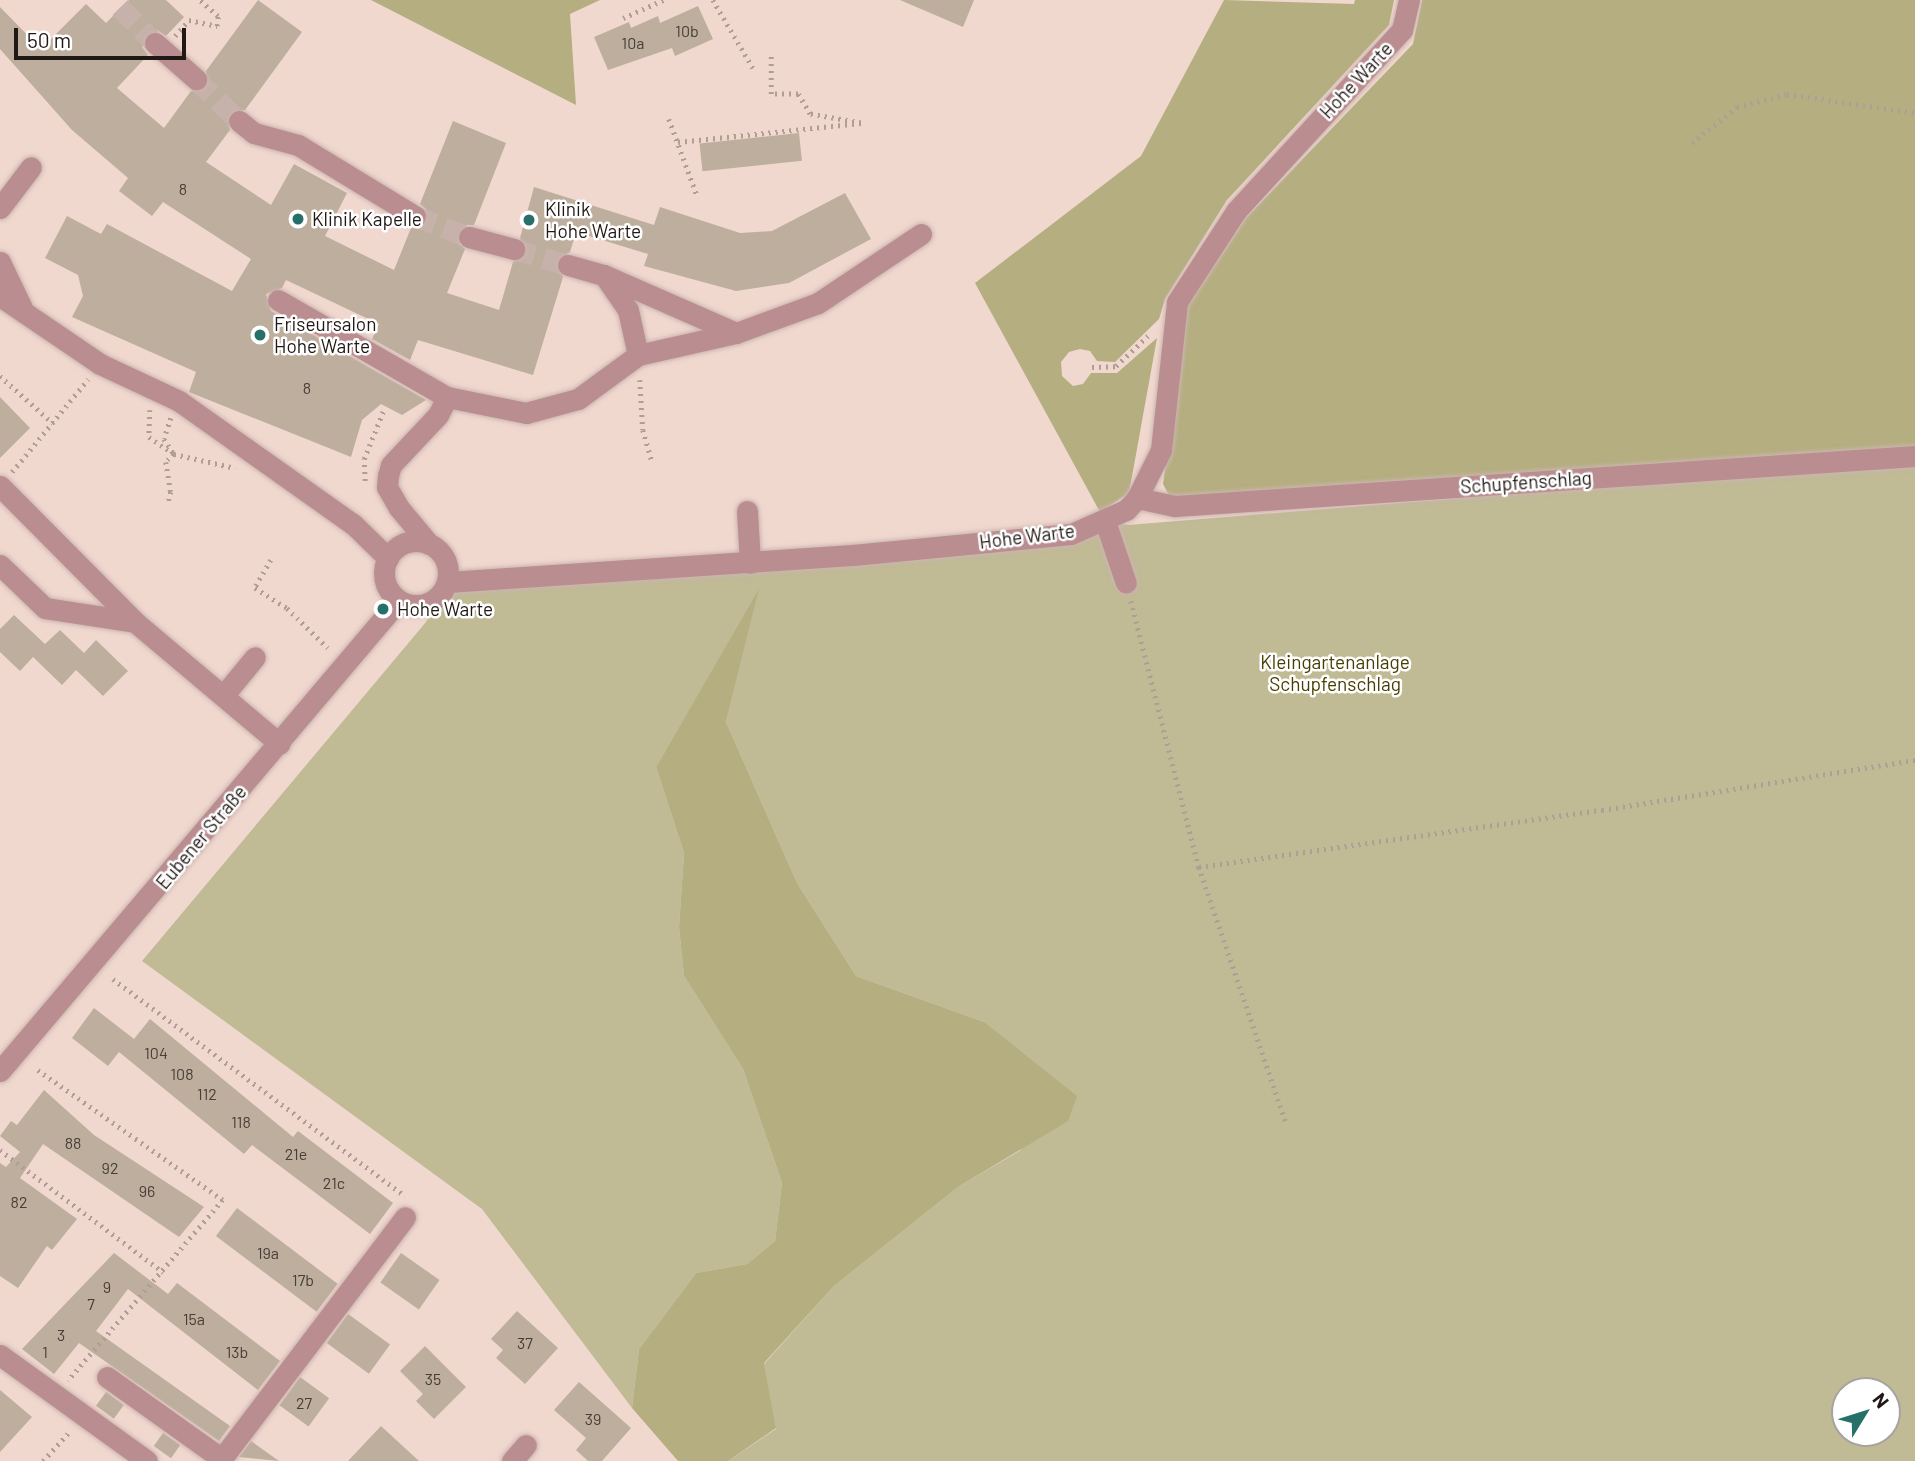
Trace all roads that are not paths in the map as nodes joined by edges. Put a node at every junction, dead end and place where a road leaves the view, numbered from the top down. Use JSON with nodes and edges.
{"nodes":[{"id":1,"x":1409,"y":0,"type":"edge"},
{"id":2,"x":155,"y":43,"type":"tunnel mouth"},
{"id":3,"x":196,"y":79,"type":"tunnel mouth"},
{"id":4,"x":239,"y":121,"type":"tunnel mouth"},
{"id":5,"x":31,"y":167,"type":"dead end"},
{"id":6,"x":0,"y":208,"type":"edge"},
{"id":7,"x":415,"y":216,"type":"tunnel mouth"},
{"id":8,"x":921,"y":234,"type":"dead end"},
{"id":9,"x":470,"y":237,"type":"tunnel mouth"},
{"id":10,"x":514,"y":250,"type":"tunnel mouth"},
{"id":11,"x":0,"y":262,"type":"edge"},
{"id":12,"x":568,"y":265,"type":"tunnel mouth"},
{"id":13,"x":604,"y":275,"type":"junction"},
{"id":14,"x":0,"y":296,"type":"edge"},
{"id":15,"x":278,"y":300,"type":"dead end"},
{"id":16,"x":24,"y":311,"type":"junction"},
{"id":17,"x":736,"y":333,"type":"junction"},
{"id":18,"x":638,"y":355,"type":"junction"},
{"id":19,"x":446,"y":397,"type":"junction"},
{"id":20,"x":1915,"y":456,"type":"edge"},
{"id":21,"x":0,"y":486,"type":"edge"},
{"id":22,"x":1137,"y":498,"type":"junction"},
{"id":23,"x":747,"y":511,"type":"dead end"},
{"id":24,"x":1105,"y":521,"type":"junction"},
{"id":25,"x":429,"y":544,"type":"junction"},
{"id":26,"x":388,"y":558,"type":"junction"},
{"id":27,"x":750,"y":563,"type":"junction"},
{"id":28,"x":0,"y":565,"type":"edge"},
{"id":29,"x":447,"y":582,"type":"junction"},
{"id":30,"x":1126,"y":583,"type":"road end"},
{"id":31,"x":399,"y":600,"type":"junction"},
{"id":32,"x":135,"y":622,"type":"junction"},
{"id":33,"x":255,"y":657,"type":"dead end"},
{"id":34,"x":223,"y":696,"type":"junction"},
{"id":35,"x":280,"y":744,"type":"junction"},
{"id":36,"x":0,"y":1071,"type":"edge"},
{"id":37,"x":405,"y":1217,"type":"road end"},
{"id":38,"x":0,"y":1355,"type":"edge"},
{"id":39,"x":107,"y":1377,"type":"dead end"},
{"id":40,"x":221,"y":1460,"type":"edge"},
{"id":41,"x":147,"y":1461,"type":"edge"}],
"edges":[{"from":1,"to":22,"type":"street","name":"Hohe Warte"},
{"from":2,"to":3,"type":"street"},
{"from":4,"to":7,"type":"street"},
{"from":5,"to":6,"type":"street"},
{"from":8,"to":17,"type":"street"},
{"from":9,"to":10,"type":"street"},
{"from":11,"to":16,"type":"street"},
{"from":12,"to":13,"type":"street"},
{"from":13,"to":17,"type":"street"},
{"from":13,"to":18,"type":"street"},
{"from":14,"to":16,"type":"street"},
{"from":15,"to":19,"type":"street"},
{"from":16,"to":26,"type":"street"},
{"from":17,"to":18,"type":"street"},
{"from":18,"to":19,"type":"street"},
{"from":19,"to":25,"type":"street"},
{"from":20,"to":22,"type":"street","name":"Schupfenschlag"},
{"from":21,"to":32,"type":"street"},
{"from":22,"to":24,"type":"street","name":"Hohe Warte"},
{"from":23,"to":27,"type":"street"},
{"from":24,"to":27,"type":"street","name":"Hohe Warte"},
{"from":24,"to":30,"type":"street"},
{"from":25,"to":26,"type":"street"},
{"from":25,"to":29,"type":"street"},
{"from":26,"to":31,"type":"street"},
{"from":27,"to":29,"type":"street","name":"Hohe Warte"},
{"from":28,"to":32,"type":"street"},
{"from":29,"to":31,"type":"street"},
{"from":31,"to":35,"type":"street","name":"Eubener Straße"},
{"from":32,"to":34,"type":"street"},
{"from":33,"to":34,"type":"street"},
{"from":34,"to":35,"type":"street"},
{"from":35,"to":36,"type":"street","name":"Eubener Straße"},
{"from":37,"to":40,"type":"street"},
{"from":38,"to":41,"type":"street"},
{"from":39,"to":40,"type":"street"}]}
